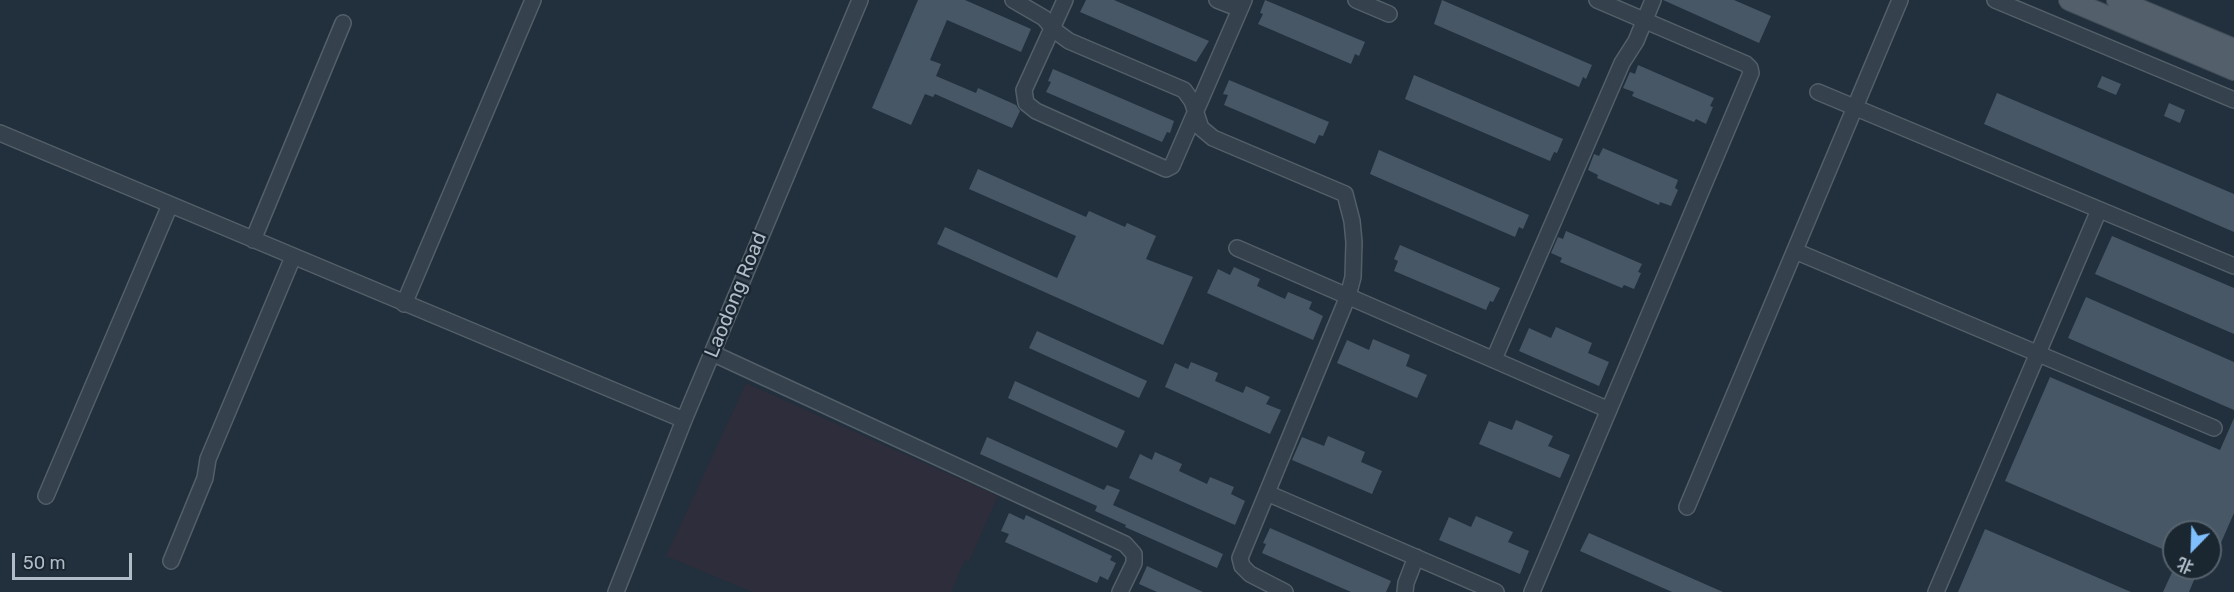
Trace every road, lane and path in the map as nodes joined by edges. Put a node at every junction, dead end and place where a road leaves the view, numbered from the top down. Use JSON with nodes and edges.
{"nodes":[{"id":1,"x":533,"y":0,"type":"edge"},
{"id":2,"x":860,"y":0,"type":"edge"},
{"id":3,"x":1012,"y":0,"type":"edge"},
{"id":4,"x":1065,"y":0,"type":"edge"},
{"id":5,"x":1217,"y":0,"type":"edge"},
{"id":6,"x":1356,"y":0,"type":"edge"},
{"id":7,"x":1597,"y":0,"type":"edge"},
{"id":8,"x":1653,"y":0,"type":"edge"},
{"id":9,"x":1900,"y":0,"type":"edge"},
{"id":10,"x":1995,"y":0,"type":"edge"},
{"id":11,"x":2069,"y":0,"type":"edge"},
{"id":12,"x":2118,"y":0,"type":"edge"},
{"id":13,"x":1242,"y":5,"type":"edge"},
{"id":14,"x":1389,"y":14,"type":"dead end"},
{"id":15,"x":1645,"y":21,"type":"junction"},
{"id":16,"x":343,"y":23,"type":"dead end"},
{"id":17,"x":1052,"y":27,"type":"junction"},
{"id":18,"x":2234,"y":49,"type":"edge"},
{"id":19,"x":2234,"y":70,"type":"edge"},
{"id":20,"x":1818,"y":92,"type":"dead end"},
{"id":21,"x":2234,"y":100,"type":"edge"},
{"id":22,"x":1855,"y":108,"type":"junction"},
{"id":23,"x":1196,"y":111,"type":"junction"},
{"id":24,"x":0,"y":133,"type":"edge"},
{"id":25,"x":170,"y":205,"type":"junction"},
{"id":26,"x":2099,"y":210,"type":"junction"},
{"id":27,"x":253,"y":240,"type":"junction"},
{"id":28,"x":1237,"y":248,"type":"dead end"},
{"id":29,"x":1795,"y":251,"type":"junction"},
{"id":30,"x":293,"y":257,"type":"junction"},
{"id":31,"x":2234,"y":266,"type":"edge"},
{"id":32,"x":1348,"y":296,"type":"junction"},
{"id":33,"x":404,"y":304,"type":"junction"},
{"id":34,"x":712,"y":353,"type":"junction"},
{"id":35,"x":2037,"y":354,"type":"junction"},
{"id":36,"x":1494,"y":359,"type":"junction"},
{"id":37,"x":1609,"y":410,"type":"junction"},
{"id":38,"x":684,"y":420,"type":"junction"},
{"id":39,"x":2214,"y":428,"type":"dead end"},
{"id":40,"x":1267,"y":493,"type":"junction"},
{"id":41,"x":46,"y":496,"type":"dead end"},
{"id":42,"x":1687,"y":507,"type":"dead end"},
{"id":43,"x":1416,"y":557,"type":"junction"},
{"id":44,"x":171,"y":561,"type":"dead end"},
{"id":45,"x":617,"y":591,"type":"edge"},
{"id":46,"x":1120,"y":592,"type":"edge"},
{"id":47,"x":1285,"y":592,"type":"edge"},
{"id":48,"x":1405,"y":592,"type":"edge"},
{"id":49,"x":1496,"y":592,"type":"edge"},
{"id":50,"x":1532,"y":592,"type":"edge"},
{"id":51,"x":1936,"y":592,"type":"edge"}],
"edges":[{"from":1,"to":33,"type":"street"},
{"from":2,"to":34,"type":"street","name":"Laodong Road"},
{"from":3,"to":17,"type":"street"},
{"from":4,"to":17,"type":"street"},
{"from":5,"to":13,"type":"street"},
{"from":6,"to":14,"type":"street"},
{"from":7,"to":15,"type":"street"},
{"from":8,"to":15,"type":"street"},
{"from":9,"to":22,"type":"street"},
{"from":10,"to":21,"type":"street"},
{"from":11,"to":19,"type":"main road"},
{"from":12,"to":18,"type":"main road"},
{"from":13,"to":23,"type":"street"},
{"from":15,"to":36,"type":"street"},
{"from":15,"to":37,"type":"street"},
{"from":16,"to":27,"type":"street"},
{"from":17,"to":23,"type":"street"},
{"from":17,"to":23,"type":"street"},
{"from":20,"to":22,"type":"street"},
{"from":22,"to":26,"type":"street"},
{"from":22,"to":29,"type":"street"},
{"from":23,"to":32,"type":"street"},
{"from":24,"to":25,"type":"street"},
{"from":25,"to":27,"type":"street"},
{"from":25,"to":41,"type":"street"},
{"from":26,"to":31,"type":"street"},
{"from":26,"to":35,"type":"street"},
{"from":27,"to":30,"type":"street"},
{"from":28,"to":32,"type":"street"},
{"from":29,"to":35,"type":"street"},
{"from":29,"to":42,"type":"street"},
{"from":30,"to":33,"type":"street"},
{"from":30,"to":44,"type":"street"},
{"from":32,"to":36,"type":"street"},
{"from":32,"to":40,"type":"street"},
{"from":33,"to":38,"type":"street"},
{"from":34,"to":38,"type":"street","name":"Laodong Road"},
{"from":34,"to":46,"type":"street"},
{"from":35,"to":39,"type":"street"},
{"from":35,"to":51,"type":"street"},
{"from":36,"to":37,"type":"street"},
{"from":37,"to":50,"type":"street"},
{"from":38,"to":45,"type":"street","name":"Laodong Road"},
{"from":40,"to":43,"type":"street"},
{"from":40,"to":47,"type":"street"},
{"from":43,"to":48,"type":"street"},
{"from":43,"to":49,"type":"street"}]}
